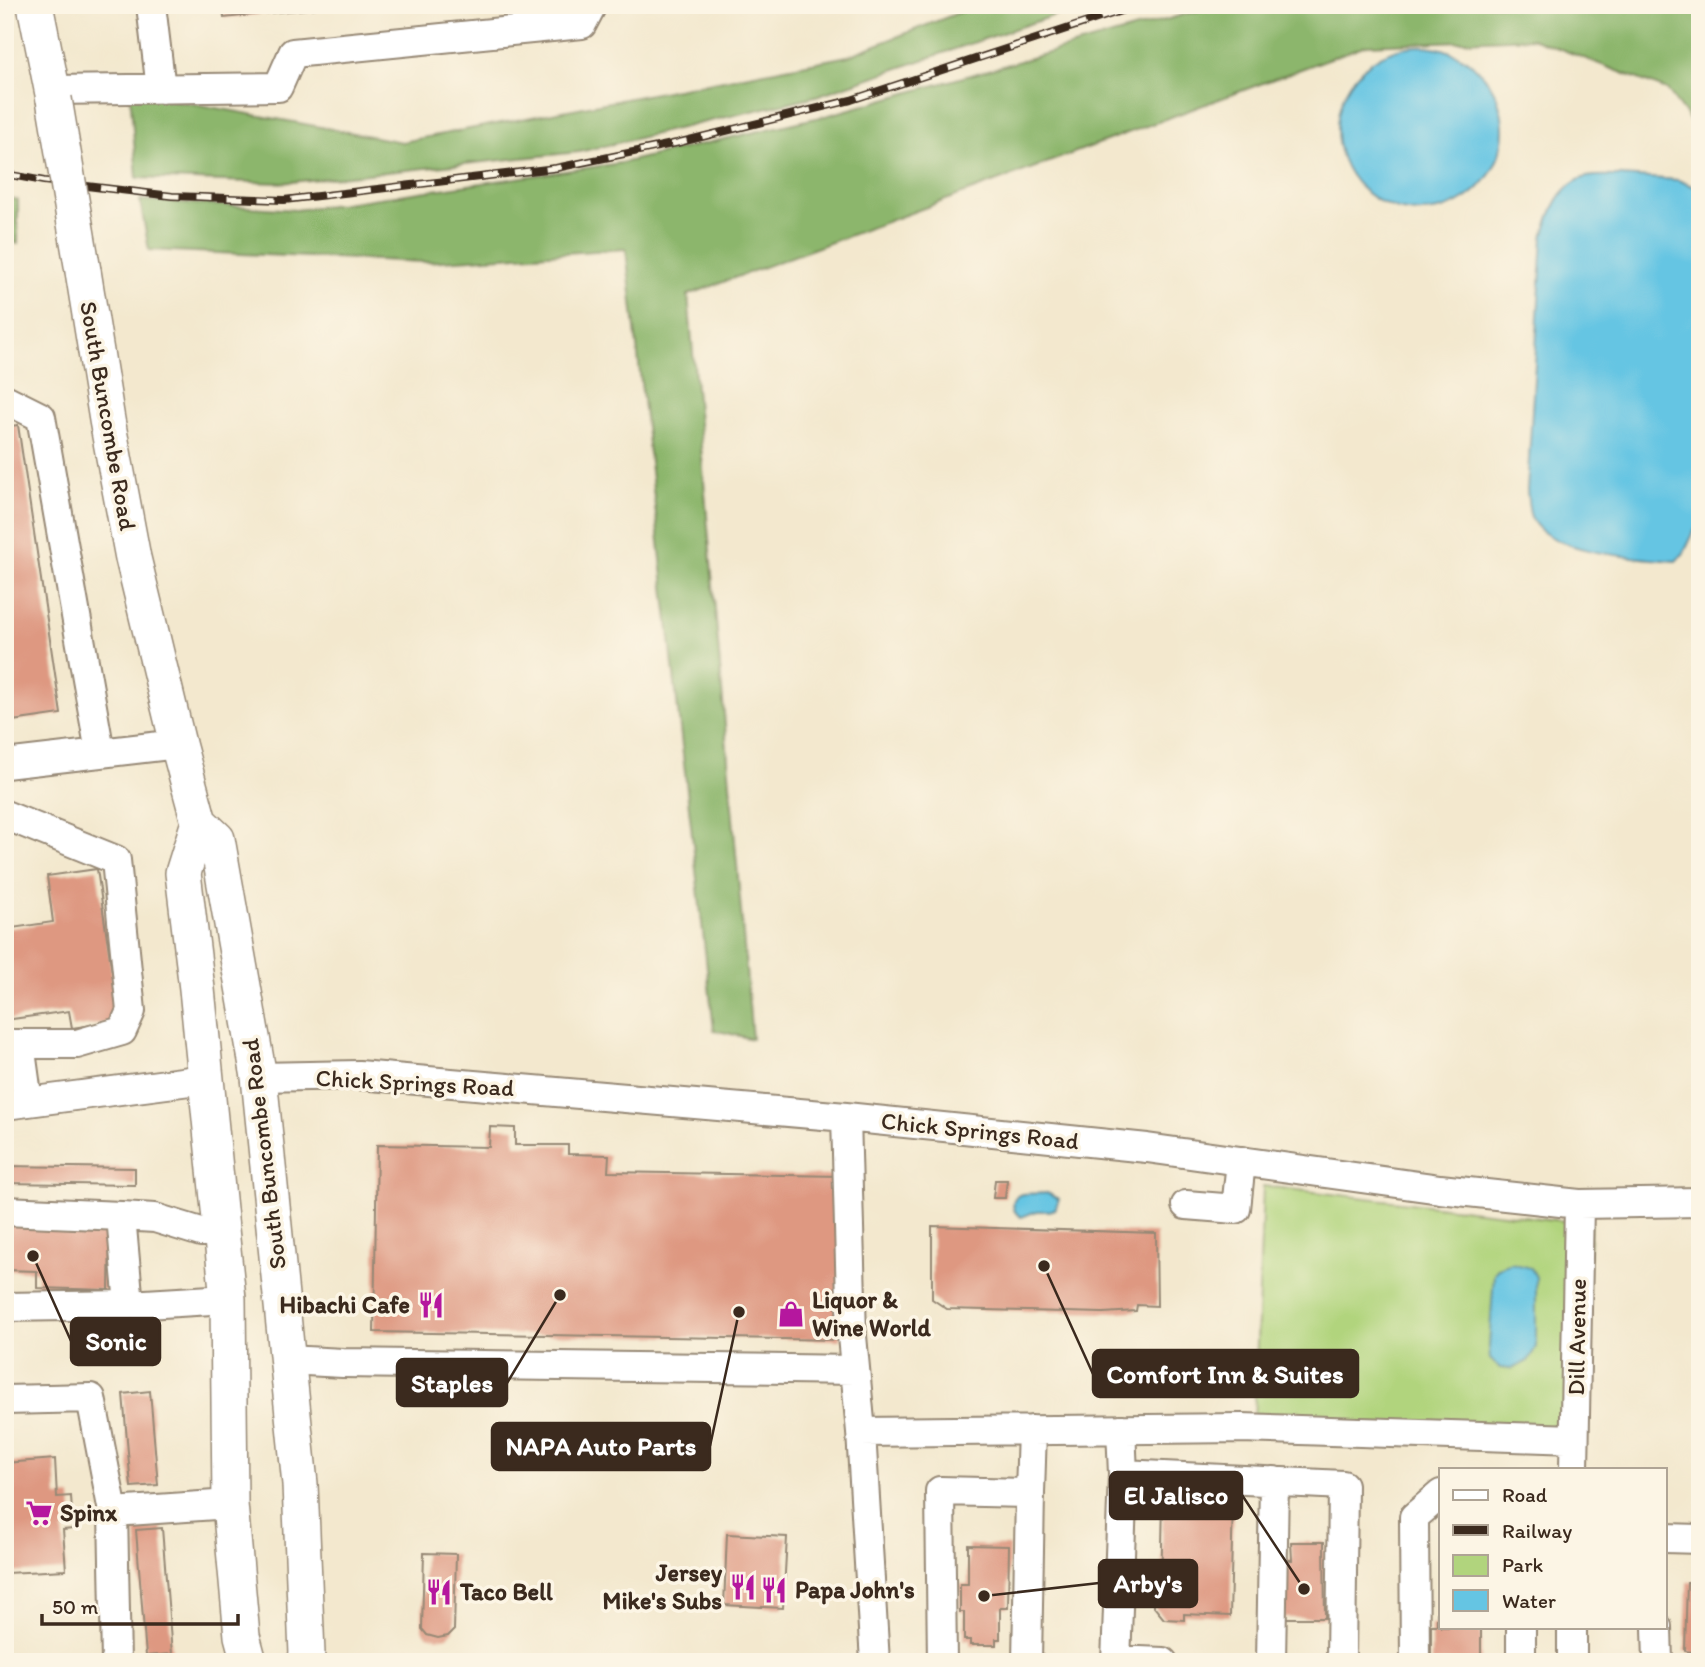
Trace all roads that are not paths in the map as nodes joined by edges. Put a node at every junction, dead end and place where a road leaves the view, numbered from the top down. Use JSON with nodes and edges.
{"nodes":[{"id":1,"x":35,"y":5,"type":"edge"},
{"id":2,"x":151,"y":5,"type":"edge"},
{"id":3,"x":592,"y":5,"type":"edge"},
{"id":4,"x":161,"y":89,"type":"junction"},
{"id":5,"x":53,"y":94,"type":"junction"},
{"id":6,"x":5,"y":399,"type":"edge"},
{"id":7,"x":178,"y":744,"type":"junction"},
{"id":8,"x":100,"y":752,"type":"junction"},
{"id":9,"x":5,"y":764,"type":"edge"},
{"id":10,"x":5,"y":815,"type":"edge"},
{"id":11,"x":199,"y":822,"type":"junction"},
{"id":12,"x":13,"y":1044,"type":"edge"},
{"id":13,"x":258,"y":1077,"type":"junction"},
{"id":14,"x":205,"y":1079,"type":"junction"},
{"id":15,"x":17,"y":1103,"type":"edge"},
{"id":16,"x":846,"y":1117,"type":"junction"},
{"id":17,"x":1241,"y":1161,"type":"junction"},
{"id":18,"x":1700,"y":1202,"type":"edge"},
{"id":19,"x":1578,"y":1204,"type":"junction"},
{"id":20,"x":1186,"y":1205,"type":"dead end"},
{"id":21,"x":5,"y":1211,"type":"edge"},
{"id":22,"x":121,"y":1216,"type":"junction"},
{"id":23,"x":220,"y":1231,"type":"junction"},
{"id":24,"x":228,"y":1299,"type":"junction"},
{"id":25,"x":129,"y":1305,"type":"junction"},
{"id":26,"x":5,"y":1307,"type":"edge"},
{"id":27,"x":287,"y":1360,"type":"junction"},
{"id":28,"x":855,"y":1370,"type":"junction"},
{"id":29,"x":5,"y":1400,"type":"edge"},
{"id":30,"x":1121,"y":1429,"type":"junction"},
{"id":31,"x":1032,"y":1430,"type":"junction"},
{"id":32,"x":861,"y":1432,"type":"junction"},
{"id":33,"x":1574,"y":1439,"type":"junction"},
{"id":34,"x":1574,"y":1468,"type":"edge"},
{"id":35,"x":1123,"y":1474,"type":"junction"},
{"id":36,"x":1274,"y":1481,"type":"junction"},
{"id":37,"x":1030,"y":1493,"type":"junction"},
{"id":38,"x":1439,"y":1496,"type":"edge"},
{"id":39,"x":230,"y":1504,"type":"junction"},
{"id":40,"x":113,"y":1512,"type":"junction"},
{"id":41,"x":1666,"y":1538,"type":"edge"},
{"id":42,"x":1700,"y":1539,"type":"edge"},
{"id":43,"x":1521,"y":1628,"type":"edge"},
{"id":44,"x":1572,"y":1628,"type":"edge"},
{"id":45,"x":1657,"y":1628,"type":"edge"},
{"id":46,"x":1116,"y":1661,"type":"edge"},
{"id":47,"x":116,"y":1662,"type":"edge"},
{"id":48,"x":249,"y":1662,"type":"edge"},
{"id":49,"x":306,"y":1662,"type":"edge"},
{"id":50,"x":875,"y":1662,"type":"edge"},
{"id":51,"x":942,"y":1662,"type":"edge"},
{"id":52,"x":1027,"y":1662,"type":"edge"},
{"id":53,"x":1163,"y":1662,"type":"edge"},
{"id":54,"x":1271,"y":1662,"type":"edge"},
{"id":55,"x":1341,"y":1662,"type":"edge"},
{"id":56,"x":1415,"y":1662,"type":"edge"},
{"id":57,"x":1521,"y":1662,"type":"edge"},
{"id":58,"x":1572,"y":1662,"type":"edge"},
{"id":59,"x":1658,"y":1662,"type":"edge"}],
"edges":[{"from":1,"to":5,"type":"main road","name":"South Buncombe Road"},
{"from":2,"to":4,"type":"street"},
{"from":3,"to":4,"type":"street"},
{"from":4,"to":5,"type":"street"},
{"from":5,"to":7,"type":"main road","name":"South Buncombe Road","bridge":true},
{"from":6,"to":8,"type":"street"},
{"from":7,"to":8,"type":"street"},
{"from":7,"to":11,"type":"main road","name":"South Buncombe Road"},
{"from":8,"to":9,"type":"street"},
{"from":10,"to":12,"type":"street"},
{"from":11,"to":13,"type":"main road","name":"South Buncombe Road"},
{"from":11,"to":14,"type":"main road","name":"South Buncombe Road"},
{"from":12,"to":15,"type":"street"},
{"from":13,"to":16,"type":"street","name":"Chick Springs Road"},
{"from":13,"to":27,"type":"main road","name":"South Buncombe Road"},
{"from":14,"to":15,"type":"street"},
{"from":14,"to":23,"type":"main road","name":"South Buncombe Road"},
{"from":16,"to":17,"type":"street","name":"Chick Springs Road"},
{"from":16,"to":28,"type":"street"},
{"from":17,"to":19,"type":"street","name":"Chick Springs Road"},
{"from":17,"to":20,"type":"street"},
{"from":18,"to":19,"type":"street","name":"Chick Springs Road"},
{"from":19,"to":33,"type":"street","name":"Dill Avenue"},
{"from":21,"to":22,"type":"street"},
{"from":22,"to":23,"type":"street"},
{"from":22,"to":25,"type":"street"},
{"from":23,"to":24,"type":"main road","name":"South Buncombe Road"},
{"from":24,"to":25,"type":"street"},
{"from":24,"to":39,"type":"main road","name":"South Buncombe Road"},
{"from":25,"to":26,"type":"street"},
{"from":27,"to":28,"type":"street"},
{"from":27,"to":49,"type":"main road","name":"South Buncombe Road"},
{"from":28,"to":32,"type":"street"},
{"from":29,"to":40,"type":"street"},
{"from":30,"to":31,"type":"street"},
{"from":30,"to":33,"type":"street"},
{"from":30,"to":35,"type":"street"},
{"from":31,"to":32,"type":"street"},
{"from":31,"to":37,"type":"street"},
{"from":32,"to":50,"type":"street"},
{"from":33,"to":34,"type":"street","name":"Dill Avenue"},
{"from":35,"to":36,"type":"street"},
{"from":35,"to":46,"type":"street"},
{"from":36,"to":54,"type":"street"},
{"from":36,"to":55,"type":"street"},
{"from":37,"to":51,"type":"street"},
{"from":37,"to":52,"type":"street"},
{"from":38,"to":56,"type":"street"},
{"from":39,"to":40,"type":"street"},
{"from":39,"to":48,"type":"main road","name":"South Buncombe Road"},
{"from":40,"to":47,"type":"street"},
{"from":41,"to":42,"type":"street"},
{"from":43,"to":57,"type":"street"},
{"from":44,"to":58,"type":"street"},
{"from":45,"to":59,"type":"street"},
{"from":46,"to":53,"type":"street"}]}
